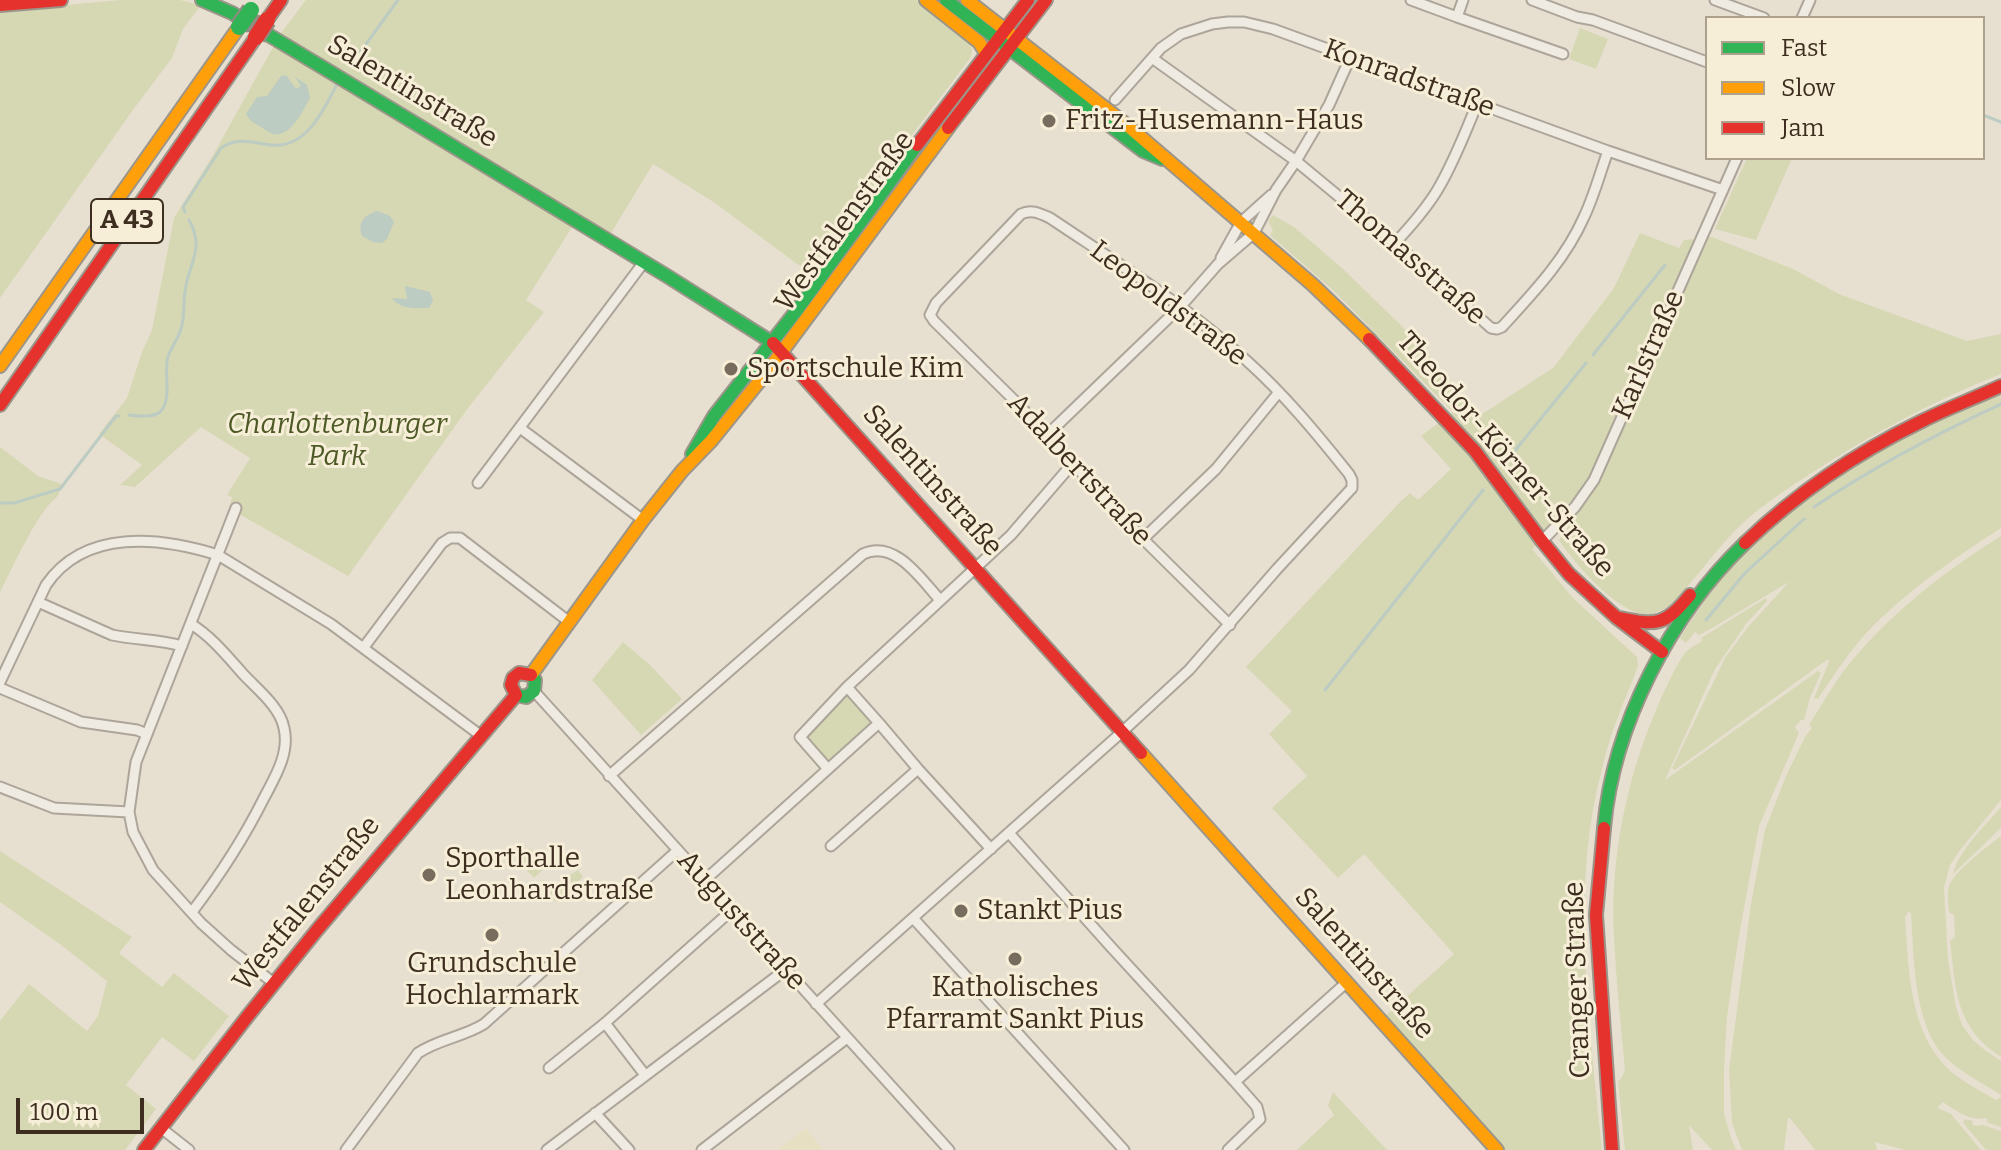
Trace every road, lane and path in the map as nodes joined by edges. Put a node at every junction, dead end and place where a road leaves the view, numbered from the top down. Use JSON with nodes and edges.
{"nodes":[{"id":1,"x":61,"y":0,"type":"edge"},
{"id":2,"x":202,"y":0,"type":"edge"},
{"id":3,"x":281,"y":0,"type":"edge"},
{"id":4,"x":926,"y":0,"type":"edge"},
{"id":5,"x":946,"y":0,"type":"edge"},
{"id":6,"x":967,"y":0,"type":"edge"},
{"id":7,"x":1028,"y":0,"type":"edge"},
{"id":8,"x":1046,"y":0,"type":"edge"},
{"id":9,"x":1411,"y":0,"type":"edge"},
{"id":10,"x":1463,"y":0,"type":"edge"},
{"id":11,"x":1532,"y":0,"type":"edge"},
{"id":12,"x":1718,"y":0,"type":"edge"},
{"id":13,"x":0,"y":5,"type":"edge"},
{"id":14,"x":254,"y":5,"type":"edge"},
{"id":15,"x":1759,"y":16,"type":"edge"},
{"id":16,"x":1457,"y":17,"type":"junction"},
{"id":17,"x":1007,"y":39,"type":"junction"},
{"id":18,"x":986,"y":53,"type":"junction"},
{"id":19,"x":1563,"y":54,"type":"dead end"},
{"id":20,"x":1152,"y":58,"type":"junction"},
{"id":21,"x":1350,"y":58,"type":"junction"},
{"id":22,"x":1705,"y":61,"type":"edge"},
{"id":23,"x":1115,"y":100,"type":"dead end"},
{"id":24,"x":1477,"y":104,"type":"junction"},
{"id":25,"x":1608,"y":151,"type":"junction"},
{"id":26,"x":1736,"y":160,"type":"edge"},
{"id":27,"x":1296,"y":161,"type":"junction"},
{"id":28,"x":1276,"y":190,"type":"junction"},
{"id":29,"x":1723,"y":190,"type":"junction"},
{"id":30,"x":1241,"y":222,"type":"junction"},
{"id":31,"x":1254,"y":233,"type":"junction"},
{"id":32,"x":1395,"y":243,"type":"junction"},
{"id":33,"x":644,"y":262,"type":"junction"},
{"id":34,"x":1218,"y":264,"type":"junction"},
{"id":35,"x":1181,"y":306,"type":"junction"},
{"id":36,"x":930,"y":315,"type":"joint"},
{"id":37,"x":776,"y":347,"type":"junction"},
{"id":38,"x":0,"y":366,"type":"edge"},
{"id":39,"x":2001,"y":386,"type":"edge"},
{"id":40,"x":1279,"y":392,"type":"junction"},
{"id":41,"x":0,"y":405,"type":"edge"},
{"id":42,"x":520,"y":428,"type":"junction"},
{"id":43,"x":1047,"y":435,"type":"junction"},
{"id":44,"x":1073,"y":463,"type":"junction"},
{"id":45,"x":478,"y":483,"type":"dead end"},
{"id":46,"x":236,"y":508,"type":"dead end"},
{"id":47,"x":643,"y":520,"type":"junction"},
{"id":48,"x":1768,"y":521,"type":"junction"},
{"id":49,"x":1143,"y":539,"type":"junction"},
{"id":50,"x":1542,"y":541,"type":"junction"},
{"id":51,"x":218,"y":555,"type":"junction"},
{"id":52,"x":975,"y":567,"type":"junction"},
{"id":53,"x":940,"y":600,"type":"junction"},
{"id":54,"x":38,"y":602,"type":"junction"},
{"id":55,"x":1617,"y":618,"type":"junction"},
{"id":56,"x":568,"y":621,"type":"junction"},
{"id":57,"x":191,"y":624,"type":"junction"},
{"id":58,"x":1230,"y":625,"type":"junction"},
{"id":59,"x":182,"y":646,"type":"junction"},
{"id":60,"x":364,"y":647,"type":"junction"},
{"id":61,"x":1662,"y":652,"type":"junction"},
{"id":62,"x":532,"y":683,"type":"junction"},
{"id":63,"x":0,"y":685,"type":"edge"},
{"id":64,"x":847,"y":687,"type":"junction"},
{"id":65,"x":879,"y":723,"type":"junction"},
{"id":66,"x":1122,"y":732,"type":"junction"},
{"id":67,"x":147,"y":734,"type":"junction"},
{"id":68,"x":480,"y":735,"type":"junction"},
{"id":69,"x":828,"y":769,"type":"junction"},
{"id":70,"x":918,"y":769,"type":"junction"},
{"id":71,"x":609,"y":776,"type":"junction"},
{"id":72,"x":0,"y":787,"type":"edge"},
{"id":73,"x":129,"y":812,"type":"junction"},
{"id":74,"x":1009,"y":833,"type":"junction"},
{"id":75,"x":831,"y":846,"type":"dead end"},
{"id":76,"x":991,"y":849,"type":"junction"},
{"id":77,"x":678,"y":850,"type":"junction"},
{"id":78,"x":705,"y":880,"type":"junction"},
{"id":79,"x":732,"y":910,"type":"junction"},
{"id":80,"x":192,"y":912,"type":"junction"},
{"id":81,"x":913,"y":918,"type":"junction"},
{"id":82,"x":785,"y":970,"type":"junction"},
{"id":83,"x":1347,"y":982,"type":"junction"},
{"id":84,"x":275,"y":984,"type":"junction"},
{"id":85,"x":816,"y":1004,"type":"junction"},
{"id":86,"x":605,"y":1023,"type":"junction"},
{"id":87,"x":847,"y":1038,"type":"junction"},
{"id":88,"x":549,"y":1068,"type":"dead end"},
{"id":89,"x":645,"y":1075,"type":"junction"},
{"id":90,"x":1235,"y":1082,"type":"junction"},
{"id":91,"x":595,"y":1113,"type":"junction"},
{"id":92,"x":161,"y":1128,"type":"junction"},
{"id":93,"x":144,"y":1150,"type":"edge"},
{"id":94,"x":189,"y":1150,"type":"edge"},
{"id":95,"x":346,"y":1150,"type":"edge"},
{"id":96,"x":547,"y":1150,"type":"edge"},
{"id":97,"x":629,"y":1150,"type":"edge"},
{"id":98,"x":702,"y":1150,"type":"edge"},
{"id":99,"x":949,"y":1150,"type":"edge"},
{"id":100,"x":1124,"y":1150,"type":"edge"},
{"id":101,"x":1228,"y":1150,"type":"edge"},
{"id":102,"x":1497,"y":1150,"type":"edge"},
{"id":103,"x":1612,"y":1150,"type":"edge"}],
"edges":[{"from":1,"to":13,"type":"main road"},
{"from":2,"to":33,"type":"main road","name":"Salentinstraße"},
{"from":3,"to":41,"type":"main road","number":"A 43","bridge":true},
{"from":4,"to":18,"type":"main road"},
{"from":5,"to":17,"type":"main road","name":"Theodor-Körner-Straße"},
{"from":6,"to":17,"type":"main road","name":"Theodor-Körner-Straße"},
{"from":7,"to":17,"type":"main road","name":"Westfalenstraße"},
{"from":8,"to":17,"type":"main road","name":"Westfalenstraße"},
{"from":9,"to":16,"type":"street"},
{"from":10,"to":16,"type":"street"},
{"from":11,"to":22,"type":"street"},
{"from":12,"to":15,"type":"street"},
{"from":14,"to":38,"type":"main road","number":"A 43","bridge":true},
{"from":16,"to":19,"type":"street"},
{"from":17,"to":18,"type":"main road","name":"Westfalenstraße"},
{"from":17,"to":30,"type":"main road","name":"Theodor-Körner-Straße"},
{"from":17,"to":37,"type":"main road","name":"Westfalenstraße"},
{"from":18,"to":37,"type":"main road","name":"Westfalenstraße"},
{"from":20,"to":21,"type":"street","name":"Konradstraße"},
{"from":20,"to":23,"type":"street","name":"Konradstraße"},
{"from":20,"to":27,"type":"street","name":"Thomasstraße"},
{"from":21,"to":24,"type":"street","name":"Konradstraße"},
{"from":21,"to":27,"type":"street"},
{"from":24,"to":25,"type":"street","name":"Konradstraße"},
{"from":24,"to":32,"type":"street"},
{"from":25,"to":29,"type":"street","name":"Konradstraße"},
{"from":25,"to":32,"type":"street","name":"Thomasstraße"},
{"from":26,"to":29,"type":"street","name":"Karlstraße"},
{"from":27,"to":28,"type":"street"},
{"from":27,"to":32,"type":"street","name":"Thomasstraße"},
{"from":28,"to":30,"type":"street"},
{"from":28,"to":31,"type":"street"},
{"from":29,"to":50,"type":"street","name":"Karlstraße"},
{"from":30,"to":31,"type":"main road","name":"Theodor-Körner-Straße"},
{"from":30,"to":34,"type":"street"},
{"from":31,"to":34,"type":"street"},
{"from":31,"to":50,"type":"main road","name":"Theodor-Körner-Straße"},
{"from":33,"to":37,"type":"main road","name":"Salentinstraße"},
{"from":33,"to":42,"type":"street"},
{"from":34,"to":35,"type":"street"},
{"from":35,"to":36,"type":"street","name":"Leopoldstraße"},
{"from":35,"to":40,"type":"street","name":"Leopoldstraße"},
{"from":35,"to":43,"type":"street"},
{"from":36,"to":43,"type":"street","name":"Adalbertstraße"},
{"from":37,"to":47,"type":"main road","name":"Westfalenstraße"},
{"from":37,"to":52,"type":"main road","name":"Salentinstraße"},
{"from":39,"to":48,"type":"main road","name":"Cranger Straße"},
{"from":40,"to":49,"type":"street"},
{"from":40,"to":58,"type":"street","name":"Leopoldstraße"},
{"from":42,"to":45,"type":"street"},
{"from":42,"to":47,"type":"street"},
{"from":43,"to":44,"type":"street","name":"Adalbertstraße"},
{"from":44,"to":49,"type":"street","name":"Adalbertstraße"},
{"from":44,"to":52,"type":"street"},
{"from":46,"to":51,"type":"street"},
{"from":47,"to":56,"type":"main road","name":"Westfalenstraße"},
{"from":48,"to":55,"type":"main road","name":"Cranger Straße"},
{"from":48,"to":61,"type":"main road","name":"Cranger Straße"},
{"from":49,"to":58,"type":"street","name":"Adalbertstraße"},
{"from":50,"to":55,"type":"main road","name":"Theodor-Körner-Straße"},
{"from":51,"to":54,"type":"street"},
{"from":51,"to":57,"type":"street"},
{"from":51,"to":60,"type":"street"},
{"from":52,"to":53,"type":"street"},
{"from":52,"to":66,"type":"main road","name":"Salentinstraße"},
{"from":53,"to":64,"type":"street"},
{"from":53,"to":71,"type":"street"},
{"from":54,"to":59,"type":"street"},
{"from":54,"to":63,"type":"street"},
{"from":55,"to":61,"type":"main road","name":"Theodor-Körner-Straße"},
{"from":56,"to":60,"type":"street"},
{"from":56,"to":62,"type":"main road","name":"Westfalenstraße"},
{"from":57,"to":59,"type":"street"},
{"from":57,"to":80,"type":"street"},
{"from":58,"to":66,"type":"street","name":"Leopoldstraße"},
{"from":59,"to":67,"type":"street"},
{"from":60,"to":68,"type":"street"},
{"from":61,"to":103,"type":"main road","name":"Cranger Straße"},
{"from":62,"to":68,"type":"main road","name":"Westfalenstraße"},
{"from":62,"to":71,"type":"street","name":"Auguststraße"},
{"from":63,"to":67,"type":"street"},
{"from":64,"to":65,"type":"street"},
{"from":64,"to":69,"type":"street"},
{"from":65,"to":69,"type":"street"},
{"from":65,"to":70,"type":"street"},
{"from":66,"to":74,"type":"street","name":"Leopoldstraße"},
{"from":66,"to":83,"type":"main road","name":"Salentinstraße"},
{"from":67,"to":73,"type":"street"},
{"from":68,"to":84,"type":"main road","name":"Westfalenstraße"},
{"from":69,"to":78,"type":"street"},
{"from":70,"to":75,"type":"street"},
{"from":70,"to":76,"type":"street"},
{"from":71,"to":77,"type":"street","name":"Auguststraße"},
{"from":72,"to":73,"type":"street"},
{"from":73,"to":80,"type":"street"},
{"from":74,"to":76,"type":"street","name":"Leopoldstraße"},
{"from":74,"to":90,"type":"street"},
{"from":76,"to":81,"type":"street","name":"Leopoldstraße"},
{"from":77,"to":78,"type":"street","name":"Auguststraße"},
{"from":77,"to":95,"type":"street"},
{"from":78,"to":79,"type":"street","name":"Auguststraße"},
{"from":79,"to":82,"type":"street","name":"Auguststraße"},
{"from":79,"to":86,"type":"street"},
{"from":80,"to":84,"type":"street"},
{"from":81,"to":85,"type":"street","name":"Leopoldstraße"},
{"from":81,"to":100,"type":"street"},
{"from":82,"to":85,"type":"street","name":"Auguststraße"},
{"from":82,"to":89,"type":"street"},
{"from":83,"to":90,"type":"street"},
{"from":83,"to":102,"type":"main road","name":"Salentinstraße"},
{"from":84,"to":92,"type":"main road","name":"Westfalenstraße"},
{"from":85,"to":87,"type":"street","name":"Auguststraße"},
{"from":86,"to":88,"type":"street"},
{"from":86,"to":89,"type":"street"},
{"from":87,"to":98,"type":"street"},
{"from":87,"to":99,"type":"street","name":"Auguststraße"},
{"from":89,"to":91,"type":"street"},
{"from":90,"to":101,"type":"street"},
{"from":91,"to":96,"type":"street"},
{"from":91,"to":97,"type":"street"},
{"from":92,"to":93,"type":"main road","name":"Westfalenstraße"},
{"from":92,"to":94,"type":"street"}]}
